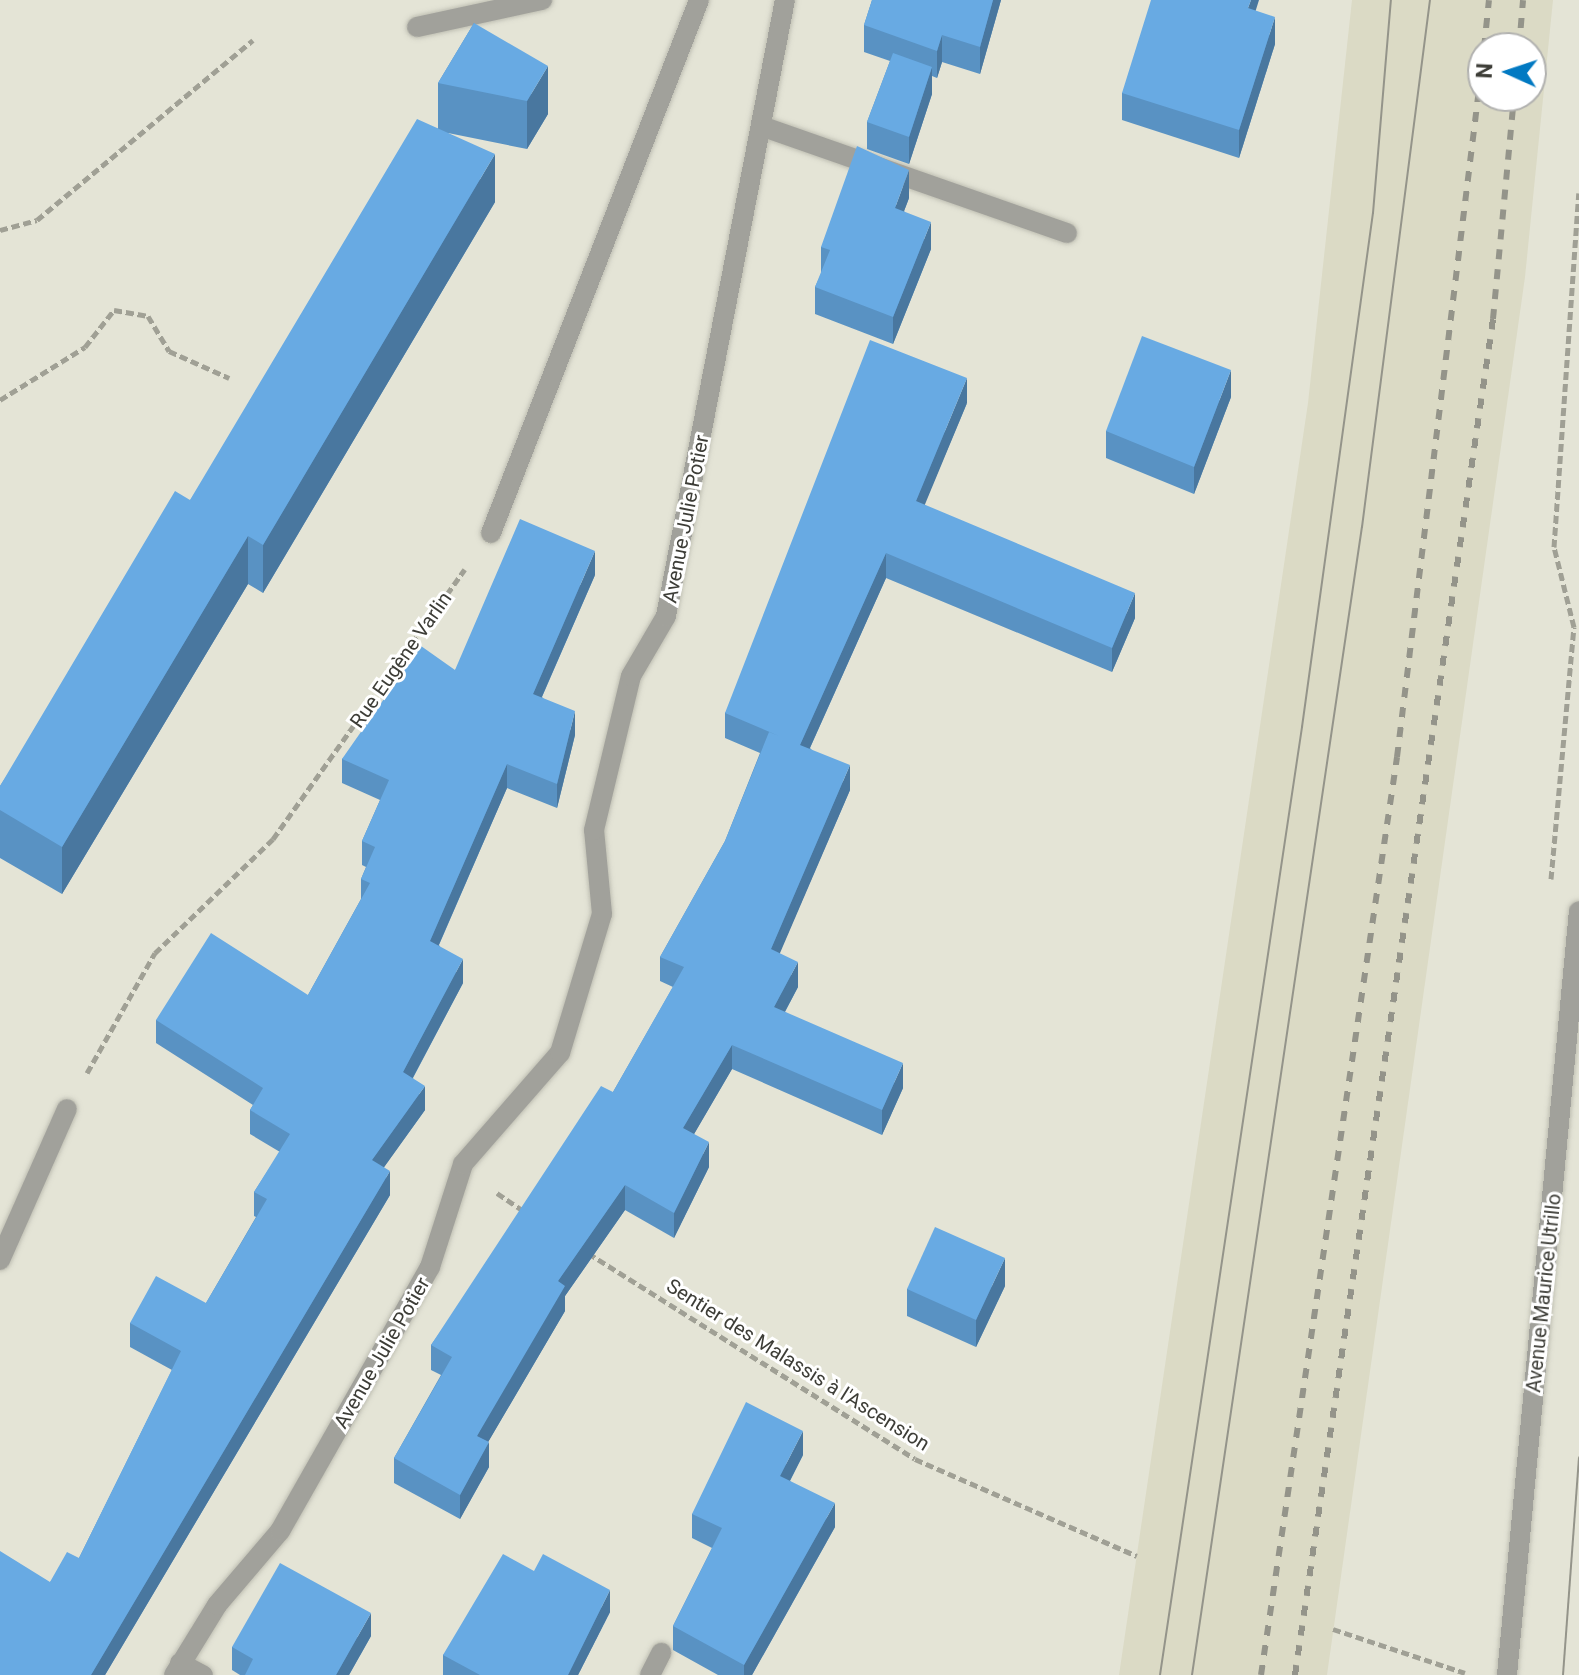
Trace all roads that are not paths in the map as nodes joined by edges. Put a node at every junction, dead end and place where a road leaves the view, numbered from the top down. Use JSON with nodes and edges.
{"nodes":[{"id":1,"x":542,"y":0,"type":"edge"},
{"id":2,"x":699,"y":0,"type":"edge"},
{"id":3,"x":785,"y":0,"type":"edge"},
{"id":4,"x":417,"y":27,"type":"dead end"},
{"id":5,"x":764,"y":127,"type":"junction"},
{"id":6,"x":1067,"y":233,"type":"dead end"},
{"id":7,"x":491,"y":533,"type":"road end"},
{"id":8,"x":1579,"y":911,"type":"edge"},
{"id":9,"x":67,"y":1109,"type":"road end"},
{"id":10,"x":0,"y":1260,"type":"edge"},
{"id":11,"x":661,"y":1653,"type":"dead end"},
{"id":12,"x":177,"y":1669,"type":"edge"},
{"id":13,"x":203,"y":1675,"type":"edge"},
{"id":14,"x":650,"y":1675,"type":"edge"},
{"id":15,"x":1507,"y":1675,"type":"edge"}],
"edges":[{"from":1,"to":4,"type":"street"},
{"from":2,"to":7,"type":"street"},
{"from":3,"to":5,"type":"street","name":"Avenue Julie Potier"},
{"from":5,"to":6,"type":"street"},
{"from":5,"to":12,"type":"street","name":"Avenue Julie Potier"},
{"from":8,"to":15,"type":"street","name":"Avenue Maurice Utrillo"},
{"from":9,"to":10,"type":"street"},
{"from":11,"to":14,"type":"street"},
{"from":12,"to":13,"type":"street"}]}
